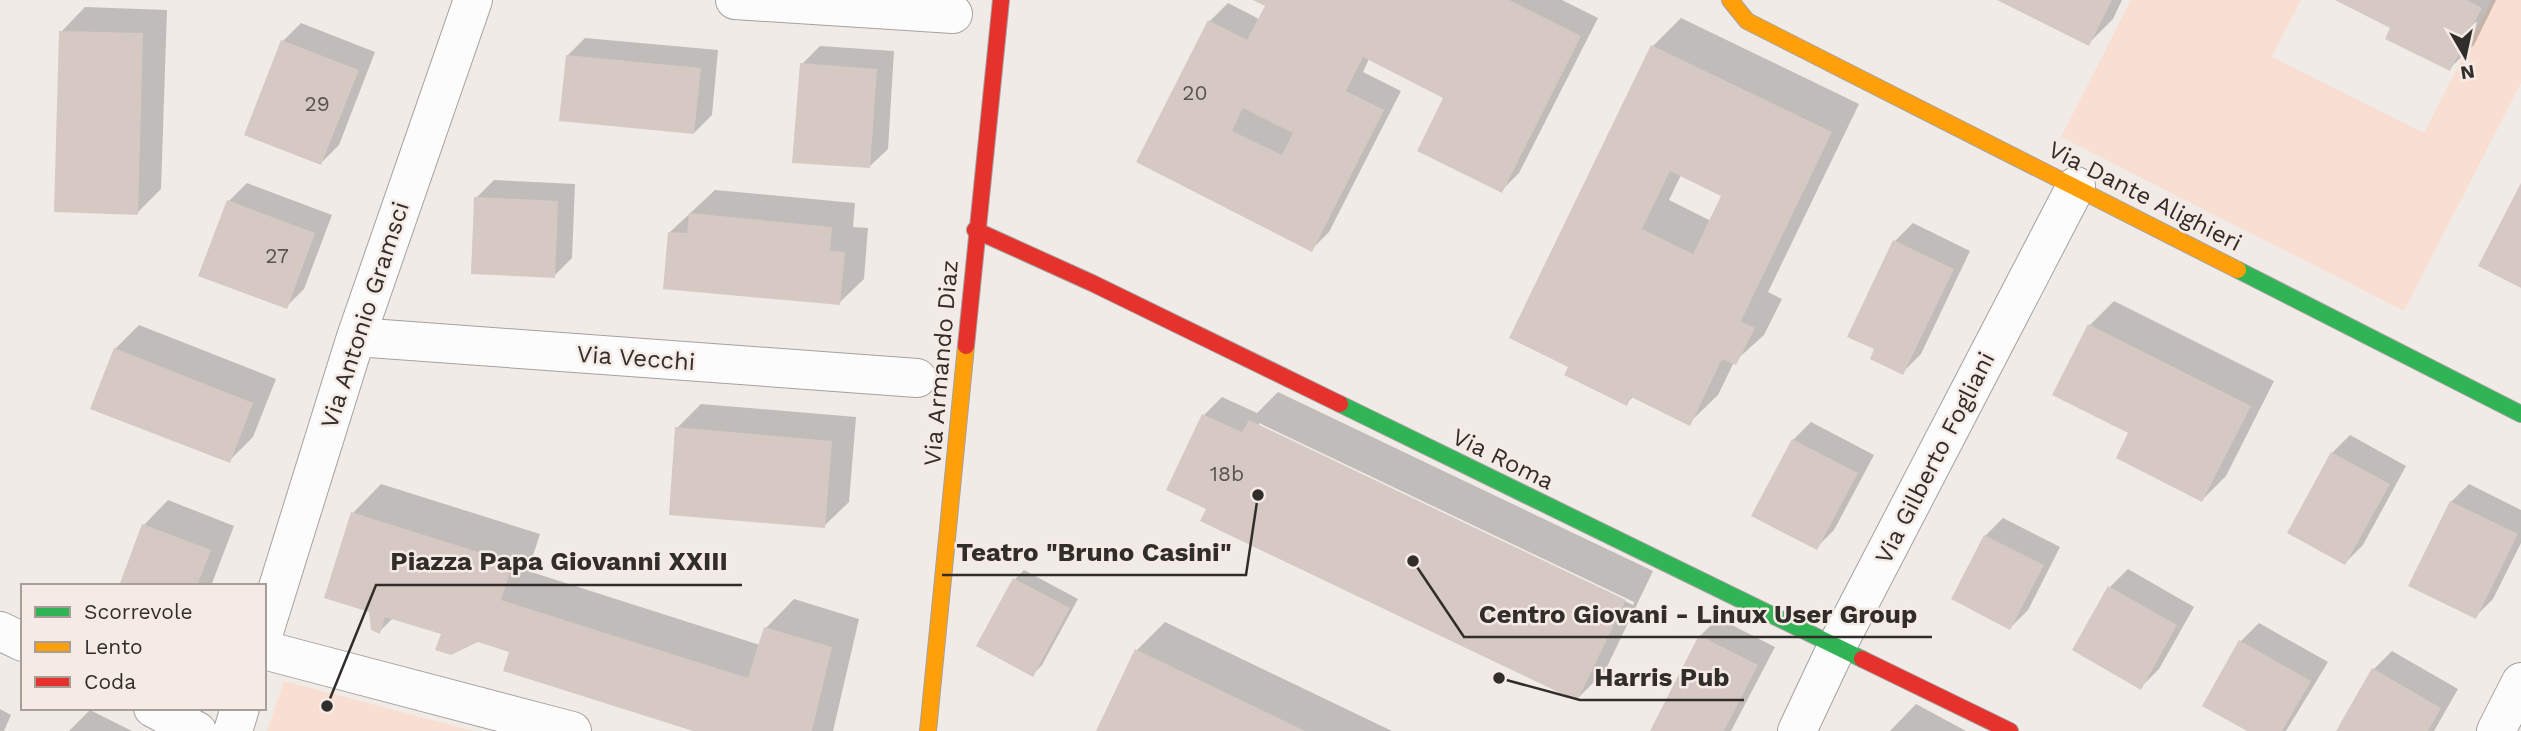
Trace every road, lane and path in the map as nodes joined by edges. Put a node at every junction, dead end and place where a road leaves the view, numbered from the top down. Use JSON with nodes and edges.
{"nodes":[{"id":1,"x":473,"y":0,"type":"edge"},
{"id":2,"x":735,"y":0,"type":"edge"},
{"id":3,"x":1001,"y":0,"type":"edge"},
{"id":4,"x":1730,"y":0,"type":"edge"},
{"id":5,"x":953,"y":14,"type":"dead end"},
{"id":6,"x":2076,"y":186,"type":"junction"},
{"id":7,"x":975,"y":230,"type":"junction"},
{"id":8,"x":356,"y":337,"type":"junction"},
{"id":9,"x":917,"y":378,"type":"dead end"},
{"id":10,"x":2521,"y":414,"type":"edge"},
{"id":11,"x":266,"y":626,"type":"edge"},
{"id":12,"x":0,"y":631,"type":"edge"},
{"id":13,"x":21,"y":641,"type":"edge"},
{"id":14,"x":1837,"y":646,"type":"junction"},
{"id":15,"x":266,"y":651,"type":"edge"},
{"id":16,"x":2521,"y":682,"type":"edge"},
{"id":17,"x":157,"y":710,"type":"edge"},
{"id":18,"x":239,"y":710,"type":"edge"},
{"id":19,"x":197,"y":731,"type":"edge"},
{"id":20,"x":233,"y":731,"type":"edge"},
{"id":21,"x":572,"y":731,"type":"edge"},
{"id":22,"x":928,"y":731,"type":"edge"},
{"id":23,"x":1797,"y":731,"type":"edge"},
{"id":24,"x":2010,"y":731,"type":"edge"},
{"id":25,"x":2496,"y":731,"type":"edge"}],
"edges":[{"from":1,"to":8,"type":"street","name":"Via Antonio Gramsci"},
{"from":2,"to":5,"type":"street"},
{"from":3,"to":7,"type":"street","name":"Via Armando Diaz"},
{"from":4,"to":6,"type":"street","name":"Via Dante Alighieri"},
{"from":6,"to":10,"type":"street","name":"Via Dante Alighieri"},
{"from":6,"to":14,"type":"street","name":"Via Gilberto Fogliani"},
{"from":7,"to":14,"type":"street","name":"Via Roma"},
{"from":7,"to":22,"type":"street","name":"Via Armando Diaz"},
{"from":8,"to":9,"type":"street","name":"Via Vecchi"},
{"from":8,"to":11,"type":"street","name":"Via Antonio Gramsci"},
{"from":12,"to":13,"type":"street"},
{"from":14,"to":23,"type":"street","name":"Via Gilberto Fogliani"},
{"from":14,"to":24,"type":"street","name":"Via Roma"},
{"from":15,"to":21,"type":"street"},
{"from":16,"to":25,"type":"street"},
{"from":17,"to":19,"type":"street"},
{"from":18,"to":20,"type":"street"}]}
